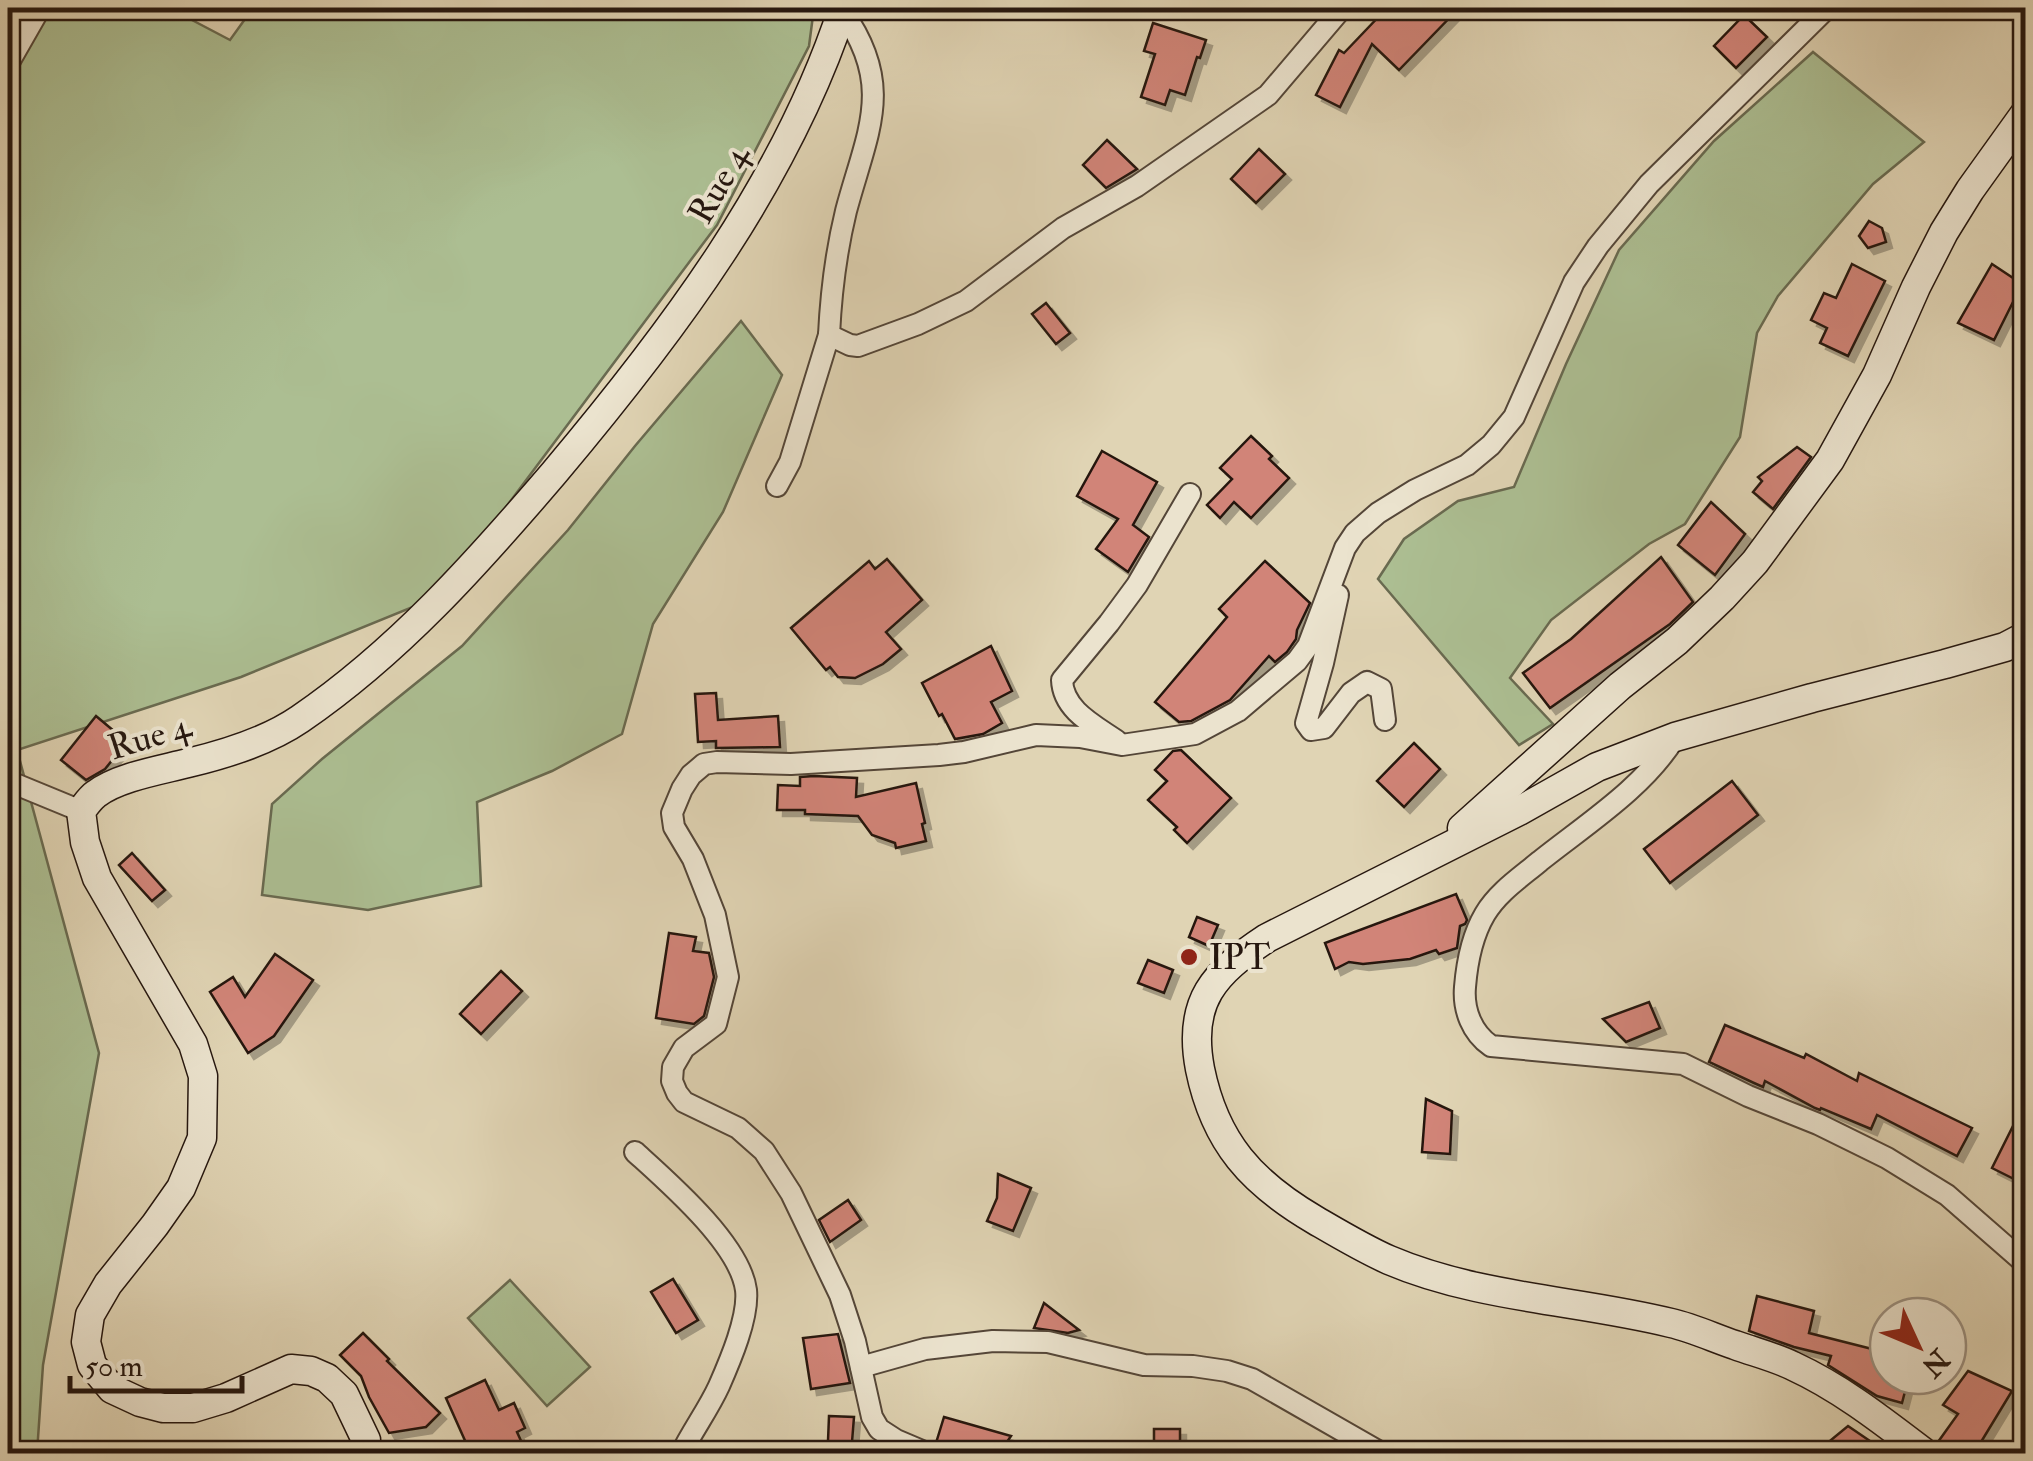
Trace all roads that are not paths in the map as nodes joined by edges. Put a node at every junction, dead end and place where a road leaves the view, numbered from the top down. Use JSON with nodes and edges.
{"nodes":[{"id":1,"x":40,"y":8,"type":"edge"},
{"id":2,"x":1342,"y":8,"type":"edge"},
{"id":3,"x":1827,"y":8,"type":"edge"},
{"id":4,"x":842,"y":9,"type":"edge"},
{"id":5,"x":8,"y":64,"type":"edge"},
{"id":6,"x":2024,"y":117,"type":"edge"},
{"id":7,"x":829,"y":335,"type":"junction"},
{"id":8,"x":777,"y":486,"type":"dead end"},
{"id":9,"x":1190,"y":494,"type":"dead end"},
{"id":10,"x":1345,"y":548,"type":"junction"},
{"id":11,"x":2026,"y":636,"type":"edge"},
{"id":12,"x":1386,"y":720,"type":"dead end"},
{"id":13,"x":1674,"y":737,"type":"junction"},
{"id":14,"x":1122,"y":745,"type":"junction"},
{"id":15,"x":8,"y":781,"type":"edge"},
{"id":16,"x":81,"y":812,"type":"junction"},
{"id":17,"x":1431,"y":856,"type":"junction"},
{"id":18,"x":635,"y":1152,"type":"dead end"},
{"id":19,"x":2026,"y":1264,"type":"edge"},
{"id":20,"x":861,"y":1367,"type":"junction"},
{"id":21,"x":366,"y":1454,"type":"edge"},
{"id":22,"x":680,"y":1454,"type":"edge"},
{"id":23,"x":929,"y":1454,"type":"edge"},
{"id":24,"x":1384,"y":1454,"type":"edge"},
{"id":25,"x":1926,"y":1454,"type":"edge"}],
"edges":[{"from":1,"to":5,"type":"street"},
{"from":2,"to":7,"type":"street"},
{"from":3,"to":10,"type":"street"},
{"from":4,"to":7,"type":"street"},
{"from":4,"to":16,"type":"street","name":"Rue 4"},
{"from":6,"to":17,"type":"street"},
{"from":7,"to":8,"type":"street"},
{"from":9,"to":14,"type":"street"},
{"from":10,"to":12,"type":"street"},
{"from":10,"to":14,"type":"street"},
{"from":11,"to":13,"type":"street"},
{"from":13,"to":17,"type":"street"},
{"from":13,"to":19,"type":"street"},
{"from":14,"to":20,"type":"street"},
{"from":15,"to":16,"type":"street"},
{"from":16,"to":21,"type":"street"},
{"from":17,"to":25,"type":"street"},
{"from":18,"to":22,"type":"street"},
{"from":20,"to":23,"type":"street"},
{"from":20,"to":24,"type":"street"}]}
